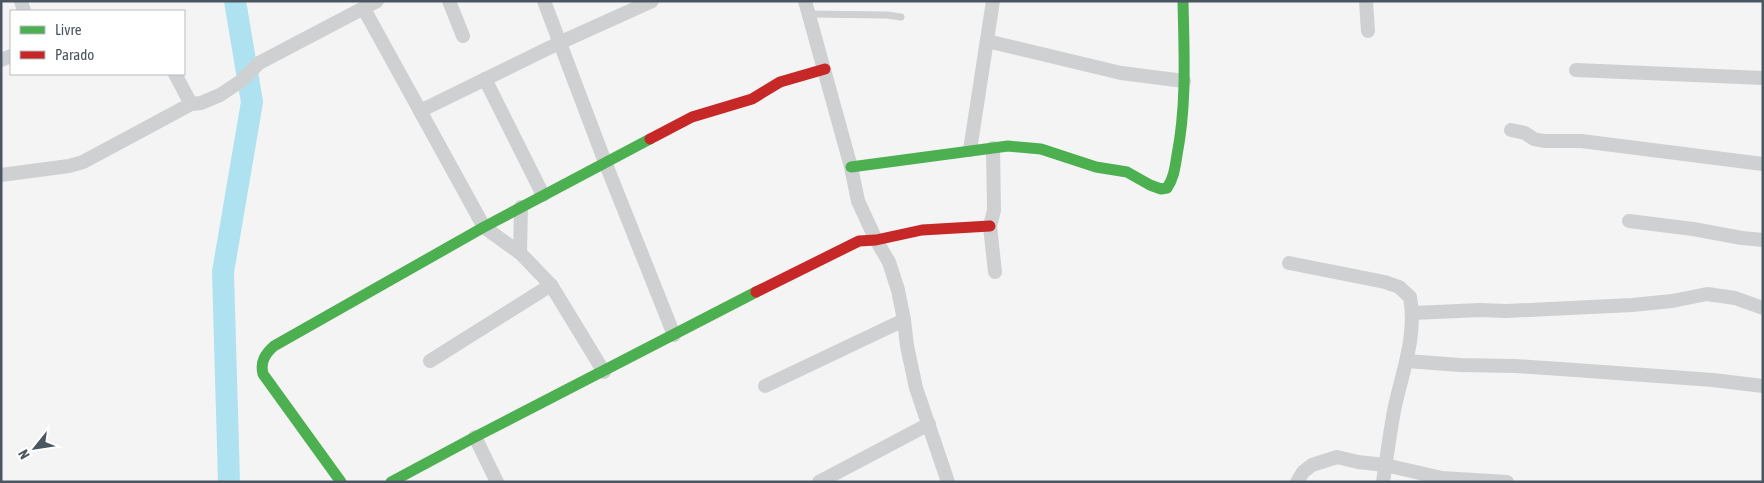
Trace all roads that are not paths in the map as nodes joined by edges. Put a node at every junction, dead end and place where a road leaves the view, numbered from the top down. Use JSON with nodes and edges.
{"nodes":[{"id":1,"x":377,"y":1,"type":"edge"},
{"id":2,"x":449,"y":1,"type":"edge"},
{"id":3,"x":544,"y":1,"type":"edge"},
{"id":4,"x":652,"y":1,"type":"edge"},
{"id":5,"x":993,"y":1,"type":"edge"},
{"id":6,"x":1366,"y":1,"type":"edge"},
{"id":7,"x":1180,"y":2,"type":"edge"},
{"id":8,"x":807,"y":8,"type":"edge"},
{"id":9,"x":364,"y":9,"type":"junction"},
{"id":10,"x":901,"y":17,"type":"dead end"},
{"id":11,"x":1368,"y":31,"type":"dead end"},
{"id":12,"x":463,"y":36,"type":"dead end"},
{"id":13,"x":987,"y":41,"type":"junction"},
{"id":14,"x":559,"y":43,"type":"junction"},
{"id":15,"x":825,"y":69,"type":"junction"},
{"id":16,"x":1576,"y":70,"type":"dead end"},
{"id":17,"x":176,"y":75,"type":"edge"},
{"id":18,"x":1763,"y":78,"type":"edge"},
{"id":19,"x":485,"y":79,"type":"junction"},
{"id":20,"x":1184,"y":81,"type":"junction"},
{"id":21,"x":191,"y":104,"type":"junction"},
{"id":22,"x":420,"y":111,"type":"junction"},
{"id":23,"x":1511,"y":130,"type":"dead end"},
{"id":24,"x":993,"y":148,"type":"junction"},
{"id":25,"x":970,"y":150,"type":"junction"},
{"id":26,"x":605,"y":162,"type":"junction"},
{"id":27,"x":1763,"y":164,"type":"edge"},
{"id":28,"x":851,"y":167,"type":"junction"},
{"id":29,"x":1,"y":174,"type":"edge"},
{"id":30,"x":543,"y":195,"type":"junction"},
{"id":31,"x":521,"y":208,"type":"junction"},
{"id":32,"x":1629,"y":221,"type":"dead end"},
{"id":33,"x":990,"y":226,"type":"junction"},
{"id":34,"x":484,"y":227,"type":"junction"},
{"id":35,"x":876,"y":240,"type":"junction"},
{"id":36,"x":1763,"y":240,"type":"edge"},
{"id":37,"x":520,"y":253,"type":"junction"},
{"id":38,"x":1289,"y":262,"type":"dead end"},
{"id":39,"x":996,"y":272,"type":"dead end"},
{"id":40,"x":551,"y":285,"type":"junction"},
{"id":41,"x":1763,"y":308,"type":"edge"},
{"id":42,"x":1413,"y":313,"type":"junction"},
{"id":43,"x":904,"y":320,"type":"junction"},
{"id":44,"x":674,"y":335,"type":"junction"},
{"id":45,"x":430,"y":361,"type":"dead end"},
{"id":46,"x":1407,"y":361,"type":"junction"},
{"id":47,"x":604,"y":372,"type":"junction"},
{"id":48,"x":765,"y":386,"type":"dead end"},
{"id":49,"x":1763,"y":386,"type":"edge"},
{"id":50,"x":930,"y":424,"type":"junction"},
{"id":51,"x":475,"y":437,"type":"junction"},
{"id":52,"x":1386,"y":464,"type":"junction"},
{"id":53,"x":1430,"y":479,"type":"edge"},
{"id":54,"x":341,"y":482,"type":"edge"},
{"id":55,"x":391,"y":482,"type":"edge"},
{"id":56,"x":497,"y":482,"type":"edge"},
{"id":57,"x":818,"y":482,"type":"edge"},
{"id":58,"x":948,"y":482,"type":"edge"},
{"id":59,"x":1297,"y":482,"type":"edge"},
{"id":60,"x":1383,"y":482,"type":"edge"},
{"id":61,"x":1507,"y":482,"type":"edge"}],
"edges":[{"from":1,"to":9,"type":"street"},
{"from":2,"to":12,"type":"street"},
{"from":3,"to":14,"type":"street"},
{"from":4,"to":14,"type":"street"},
{"from":5,"to":13,"type":"street"},
{"from":6,"to":11,"type":"street"},
{"from":7,"to":20,"type":"street"},
{"from":8,"to":10,"type":"lane"},
{"from":8,"to":15,"type":"street"},
{"from":9,"to":21,"type":"street"},
{"from":9,"to":22,"type":"street"},
{"from":13,"to":20,"type":"street"},
{"from":13,"to":25,"type":"street"},
{"from":14,"to":19,"type":"street"},
{"from":14,"to":26,"type":"street"},
{"from":15,"to":26,"type":"street"},
{"from":15,"to":28,"type":"street"},
{"from":16,"to":18,"type":"street"},
{"from":17,"to":21,"type":"street"},
{"from":19,"to":22,"type":"street"},
{"from":19,"to":30,"type":"street"},
{"from":20,"to":24,"type":"street"},
{"from":21,"to":29,"type":"street"},
{"from":22,"to":34,"type":"street"},
{"from":23,"to":27,"type":"street"},
{"from":24,"to":25,"type":"street"},
{"from":24,"to":33,"type":"street"},
{"from":25,"to":28,"type":"street"},
{"from":26,"to":30,"type":"street"},
{"from":26,"to":44,"type":"street"},
{"from":28,"to":35,"type":"street"},
{"from":30,"to":31,"type":"street"},
{"from":31,"to":34,"type":"street"},
{"from":31,"to":37,"type":"street"},
{"from":32,"to":36,"type":"street"},
{"from":33,"to":35,"type":"street"},
{"from":33,"to":39,"type":"street"},
{"from":34,"to":37,"type":"street"},
{"from":34,"to":54,"type":"street"},
{"from":35,"to":43,"type":"street"},
{"from":35,"to":44,"type":"street"},
{"from":37,"to":40,"type":"street"},
{"from":38,"to":42,"type":"street"},
{"from":40,"to":45,"type":"street"},
{"from":40,"to":47,"type":"street"},
{"from":41,"to":42,"type":"street"},
{"from":42,"to":46,"type":"street"},
{"from":43,"to":48,"type":"street"},
{"from":43,"to":50,"type":"street"},
{"from":44,"to":47,"type":"street"},
{"from":46,"to":49,"type":"street"},
{"from":46,"to":52,"type":"street"},
{"from":47,"to":51,"type":"street"},
{"from":50,"to":57,"type":"street"},
{"from":50,"to":58,"type":"street"},
{"from":51,"to":55,"type":"street"},
{"from":51,"to":56,"type":"street"},
{"from":52,"to":53,"type":"street"},
{"from":52,"to":59,"type":"street"},
{"from":52,"to":60,"type":"street"},
{"from":53,"to":61,"type":"street"}]}
